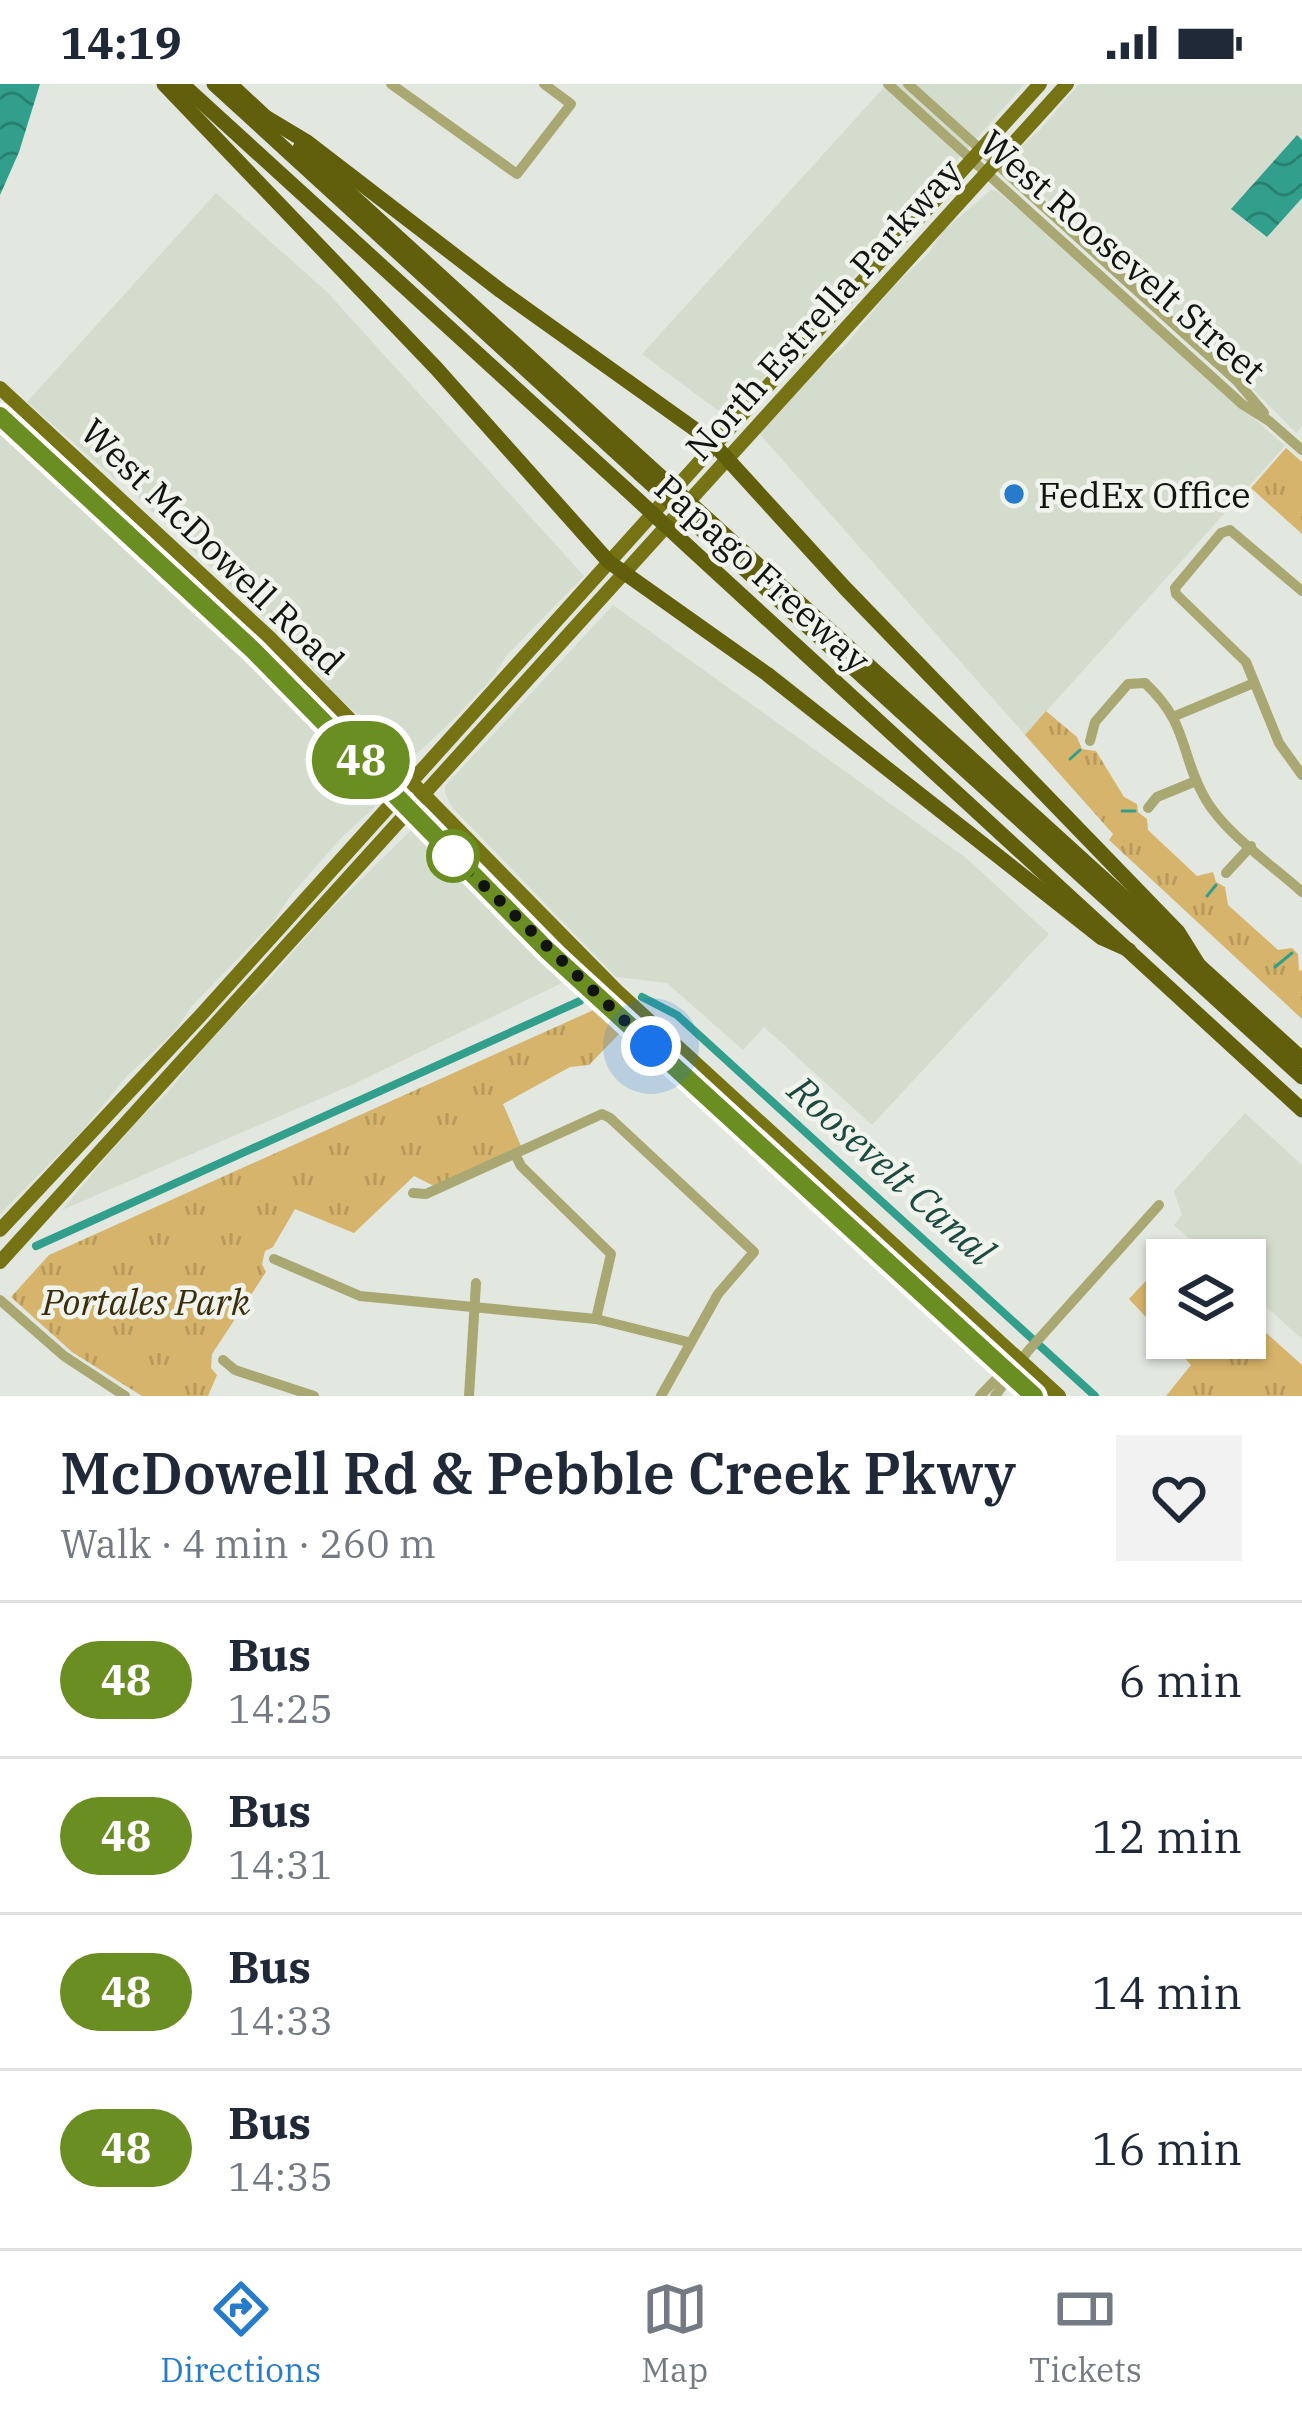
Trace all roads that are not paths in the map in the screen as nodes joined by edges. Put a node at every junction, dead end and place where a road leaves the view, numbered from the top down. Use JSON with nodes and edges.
{"nodes":[{"id":1,"x":164,"y":84,"type":"edge"},
{"id":2,"x":182,"y":84,"type":"edge"},
{"id":3,"x":214,"y":84,"type":"edge"},
{"id":4,"x":230,"y":84,"type":"edge"},
{"id":5,"x":391,"y":84,"type":"edge"},
{"id":6,"x":544,"y":84,"type":"edge"},
{"id":7,"x":888,"y":84,"type":"edge"},
{"id":8,"x":908,"y":84,"type":"edge"},
{"id":9,"x":1040,"y":84,"type":"edge"},
{"id":10,"x":1067,"y":84,"type":"edge"},
{"id":11,"x":267,"y":118,"type":"junction"},
{"id":12,"x":975,"y":155,"type":"junction"},
{"id":13,"x":997,"y":163,"type":"junction"},
{"id":14,"x":985,"y":176,"type":"junction"},
{"id":15,"x":851,"y":292,"type":"junction"},
{"id":16,"x":871,"y":302,"type":"junction"},
{"id":17,"x":0,"y":388,"type":"edge"},
{"id":18,"x":0,"y":406,"type":"edge"},
{"id":19,"x":0,"y":416,"type":"edge"},
{"id":20,"x":1269,"y":421,"type":"junction"},
{"id":21,"x":55,"y":438,"type":"junction"},
{"id":22,"x":1302,"y":450,"type":"edge"},
{"id":23,"x":722,"y":452,"type":"junction"},
{"id":24,"x":644,"y":469,"type":"junction"},
{"id":25,"x":709,"y":528,"type":"junction"},
{"id":26,"x":615,"y":568,"type":"junction"},
{"id":27,"x":1302,"y":591,"type":"edge"},
{"id":28,"x":202,"y":601,"type":"junction"},
{"id":29,"x":270,"y":638,"type":"junction"},
{"id":30,"x":254,"y":651,"type":"junction"},
{"id":31,"x":508,"y":671,"type":"junction"},
{"id":32,"x":313,"y":682,"type":"junction"},
{"id":33,"x":1254,"y":683,"type":"junction"},
{"id":34,"x":499,"y":711,"type":"junction"},
{"id":35,"x":1175,"y":716,"type":"junction"},
{"id":36,"x":1090,"y":741,"type":"dead end"},
{"id":37,"x":1302,"y":775,"type":"edge"},
{"id":38,"x":408,"y":781,"type":"junction"},
{"id":39,"x":1196,"y":781,"type":"junction"},
{"id":40,"x":395,"y":795,"type":"junction"},
{"id":41,"x":423,"y":796,"type":"junction"},
{"id":42,"x":1148,"y":808,"type":"dead end"},
{"id":43,"x":410,"y":811,"type":"junction"},
{"id":44,"x":1251,"y":846,"type":"junction"},
{"id":45,"x":1226,"y":873,"type":"dead end"},
{"id":46,"x":1302,"y":892,"type":"edge"},
{"id":47,"x":560,"y":935,"type":"junction"},
{"id":48,"x":547,"y":950,"type":"junction"},
{"id":49,"x":1129,"y":950,"type":"junction"},
{"id":50,"x":1198,"y":964,"type":"junction"},
{"id":51,"x":651,"y":1046,"type":"junction"},
{"id":52,"x":1302,"y":1059,"type":"edge"},
{"id":53,"x":1302,"y":1077,"type":"edge"},
{"id":54,"x":721,"y":1088,"type":"junction"},
{"id":55,"x":1302,"y":1110,"type":"edge"},
{"id":56,"x":94,"y":1130,"type":"junction"},
{"id":57,"x":515,"y":1154,"type":"junction"},
{"id":58,"x":64,"y":1190,"type":"junction"},
{"id":59,"x":413,"y":1193,"type":"dead end"},
{"id":60,"x":1160,"y":1205,"type":"dead end"},
{"id":61,"x":0,"y":1230,"type":"edge"},
{"id":62,"x":274,"y":1259,"type":"dead end"},
{"id":63,"x":0,"y":1262,"type":"edge"},
{"id":64,"x":476,"y":1283,"type":"dead end"},
{"id":65,"x":0,"y":1300,"type":"edge"},
{"id":66,"x":475,"y":1307,"type":"junction"},
{"id":67,"x":596,"y":1319,"type":"junction"},
{"id":68,"x":688,"y":1342,"type":"junction"},
{"id":69,"x":1026,"y":1354,"type":"junction"},
{"id":70,"x":223,"y":1360,"type":"dead end"},
{"id":71,"x":1009,"y":1373,"type":"junction"},
{"id":72,"x":125,"y":1396,"type":"edge"},
{"id":73,"x":314,"y":1396,"type":"edge"},
{"id":74,"x":469,"y":1396,"type":"edge"},
{"id":75,"x":661,"y":1396,"type":"edge"},
{"id":76,"x":980,"y":1396,"type":"edge"},
{"id":77,"x":995,"y":1396,"type":"edge"},
{"id":78,"x":1034,"y":1396,"type":"edge"},
{"id":79,"x":1060,"y":1396,"type":"edge"}],
"edges":[{"from":1,"to":26,"type":"highway"},
{"from":2,"to":49,"type":"highway","name":"Papago Freeway","bridge":true},
{"from":3,"to":24,"type":"highway"},
{"from":4,"to":11,"type":"highway","name":"Papago Freeway"},
{"from":5,"to":6,"type":"street"},
{"from":7,"to":12,"type":"street","name":"West Roosevelt Street"},
{"from":8,"to":12,"type":"street","name":"West Roosevelt Street"},
{"from":9,"to":12,"type":"main road","name":"North Estrella Parkway"},
{"from":10,"to":13,"type":"main road","name":"North Estrella Parkway"},
{"from":11,"to":23,"type":"highway"},
{"from":11,"to":24,"type":"highway","name":"Papago Freeway"},
{"from":12,"to":13,"type":"street","name":"West Roosevelt Street"},
{"from":12,"to":14,"type":"street","name":"West Roosevelt Street"},
{"from":12,"to":15,"type":"main road","name":"North Estrella Parkway"},
{"from":13,"to":14,"type":"main road","name":"North Estrella Parkway"},
{"from":13,"to":20,"type":"street","name":"West Roosevelt Street"},
{"from":14,"to":16,"type":"main road","name":"North Estrella Parkway"},
{"from":14,"to":20,"type":"street","name":"West Roosevelt Street"},
{"from":15,"to":16,"type":"main road"},
{"from":15,"to":23,"type":"main road","name":"North Estrella Parkway"},
{"from":16,"to":23,"type":"main road","name":"North Estrella Parkway"},
{"from":17,"to":21,"type":"main road","name":"West McDowell Road"},
{"from":18,"to":21,"type":"main road"},
{"from":19,"to":28,"type":"main road","name":"West McDowell Road"},
{"from":20,"to":22,"type":"street","name":"West Roosevelt Street"},
{"from":21,"to":29,"type":"main road","name":"West McDowell Road"},
{"from":23,"to":26,"type":"main road","name":"North Estrella Parkway"},
{"from":23,"to":50,"type":"highway"},
{"from":24,"to":25,"type":"highway","name":"Papago Freeway","bridge":true},
{"from":25,"to":50,"type":"highway","name":"Papago Freeway"},
{"from":25,"to":53,"type":"highway"},
{"from":26,"to":31,"type":"main road"},
{"from":26,"to":34,"type":"main road"},
{"from":26,"to":49,"type":"highway"},
{"from":27,"to":33,"type":"street"},
{"from":28,"to":29,"type":"main road"},
{"from":28,"to":30,"type":"main road","name":"West McDowell Road"},
{"from":29,"to":32,"type":"main road","name":"West McDowell Road"},
{"from":30,"to":32,"type":"main road"},
{"from":30,"to":40,"type":"main road","name":"West McDowell Road"},
{"from":31,"to":34,"type":"main road"},
{"from":31,"to":38,"type":"main road"},
{"from":32,"to":38,"type":"main road","name":"West McDowell Road"},
{"from":33,"to":35,"type":"street"},
{"from":33,"to":37,"type":"street"},
{"from":34,"to":41,"type":"main road"},
{"from":35,"to":36,"type":"street"},
{"from":35,"to":39,"type":"street"},
{"from":38,"to":40,"type":"main road"},
{"from":38,"to":41,"type":"main road","name":"West McDowell Road"},
{"from":39,"to":42,"type":"street"},
{"from":39,"to":44,"type":"street"},
{"from":40,"to":43,"type":"main road","name":"West McDowell Road"},
{"from":40,"to":56,"type":"main road"},
{"from":41,"to":43,"type":"main road"},
{"from":41,"to":47,"type":"main road","name":"West McDowell Road"},
{"from":43,"to":48,"type":"main road","name":"West McDowell Road"},
{"from":43,"to":58,"type":"main road"},
{"from":44,"to":45,"type":"street"},
{"from":44,"to":46,"type":"street"},
{"from":47,"to":48,"type":"main road"},
{"from":47,"to":54,"type":"main road","name":"West McDowell Road"},
{"from":48,"to":51,"type":"main road","name":"West McDowell Road"},
{"from":49,"to":55,"type":"highway","name":"Papago Freeway"},
{"from":50,"to":52,"type":"highway","name":"Papago Freeway"},
{"from":51,"to":54,"type":"main road"},
{"from":51,"to":71,"type":"main road","name":"West McDowell Road"},
{"from":54,"to":69,"type":"main road","name":"West McDowell Road"},
{"from":56,"to":58,"type":"main road"},
{"from":56,"to":61,"type":"main road"},
{"from":57,"to":59,"type":"street"},
{"from":57,"to":67,"type":"street"},
{"from":57,"to":68,"type":"street"},
{"from":58,"to":63,"type":"main road"},
{"from":60,"to":69,"type":"street"},
{"from":62,"to":66,"type":"street"},
{"from":64,"to":66,"type":"street"},
{"from":65,"to":72,"type":"street"},
{"from":66,"to":67,"type":"street"},
{"from":66,"to":74,"type":"street"},
{"from":67,"to":68,"type":"street"},
{"from":68,"to":75,"type":"street"},
{"from":69,"to":71,"type":"street"},
{"from":69,"to":79,"type":"main road","name":"West McDowell Road"},
{"from":70,"to":73,"type":"street"},
{"from":71,"to":76,"type":"street"},
{"from":71,"to":77,"type":"street"},
{"from":71,"to":78,"type":"main road","name":"West McDowell Road"}]}
